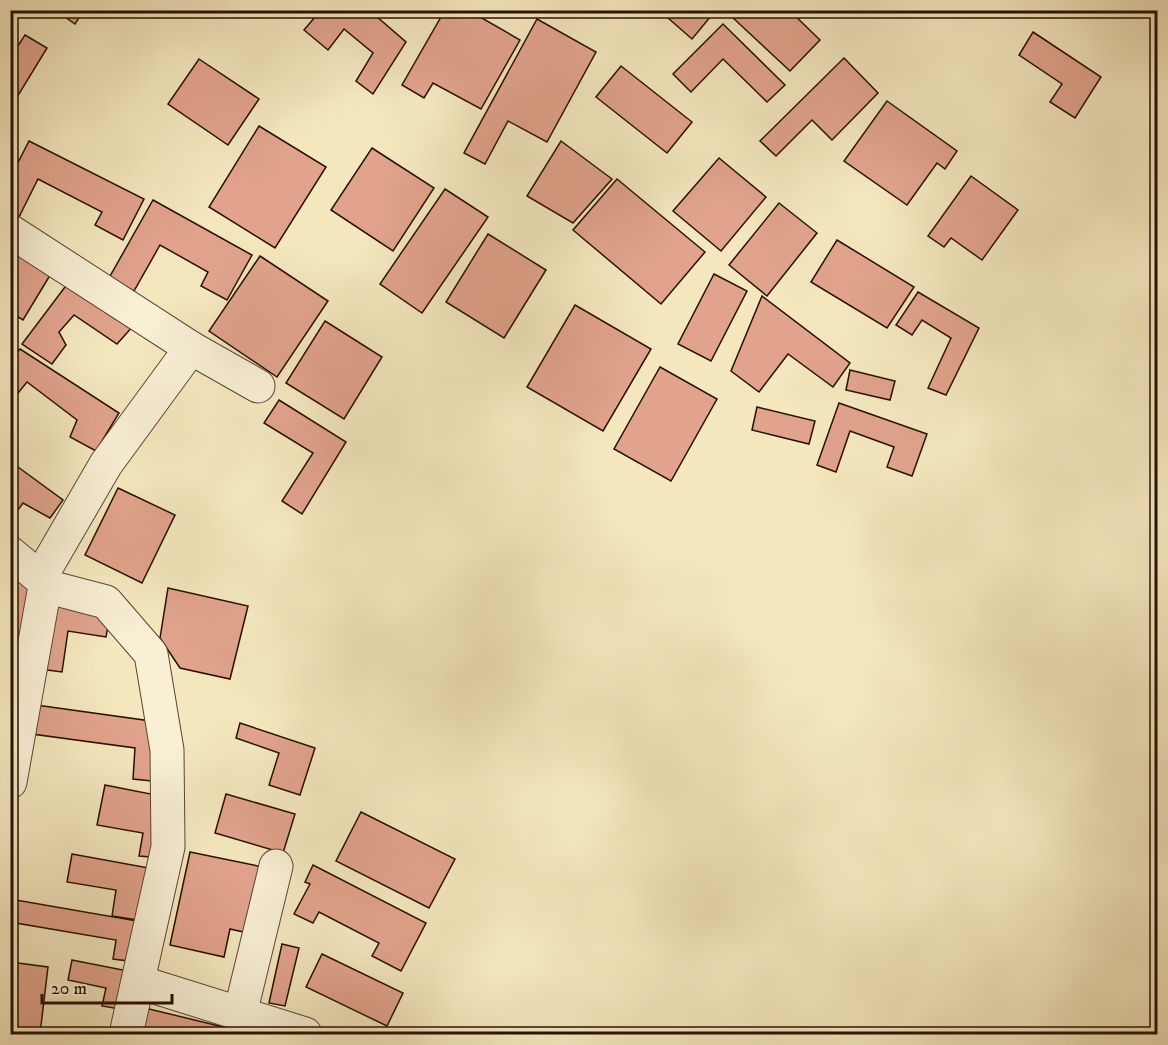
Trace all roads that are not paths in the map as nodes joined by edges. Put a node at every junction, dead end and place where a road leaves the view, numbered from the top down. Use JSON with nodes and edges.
{"nodes":[{"id":1,"x":10,"y":231,"type":"edge"},
{"id":2,"x":191,"y":348,"type":"junction"},
{"id":3,"x":258,"y":386,"type":"dead end"},
{"id":4,"x":10,"y":553,"type":"edge"},
{"id":5,"x":42,"y":582,"type":"junction"},
{"id":6,"x":10,"y":782,"type":"edge"},
{"id":7,"x":276,"y":866,"type":"dead end"},
{"id":8,"x":139,"y":982,"type":"junction"},
{"id":9,"x":240,"y":1014,"type":"junction"},
{"id":10,"x":126,"y":1035,"type":"edge"},
{"id":11,"x":305,"y":1035,"type":"edge"}],
"edges":[{"from":1,"to":2,"type":"street"},
{"from":2,"to":3,"type":"street"},
{"from":2,"to":5,"type":"street"},
{"from":4,"to":5,"type":"street"},
{"from":5,"to":6,"type":"street"},
{"from":5,"to":8,"type":"street"},
{"from":7,"to":9,"type":"street"},
{"from":8,"to":9,"type":"street"},
{"from":8,"to":10,"type":"street"},
{"from":9,"to":11,"type":"street"}]}
